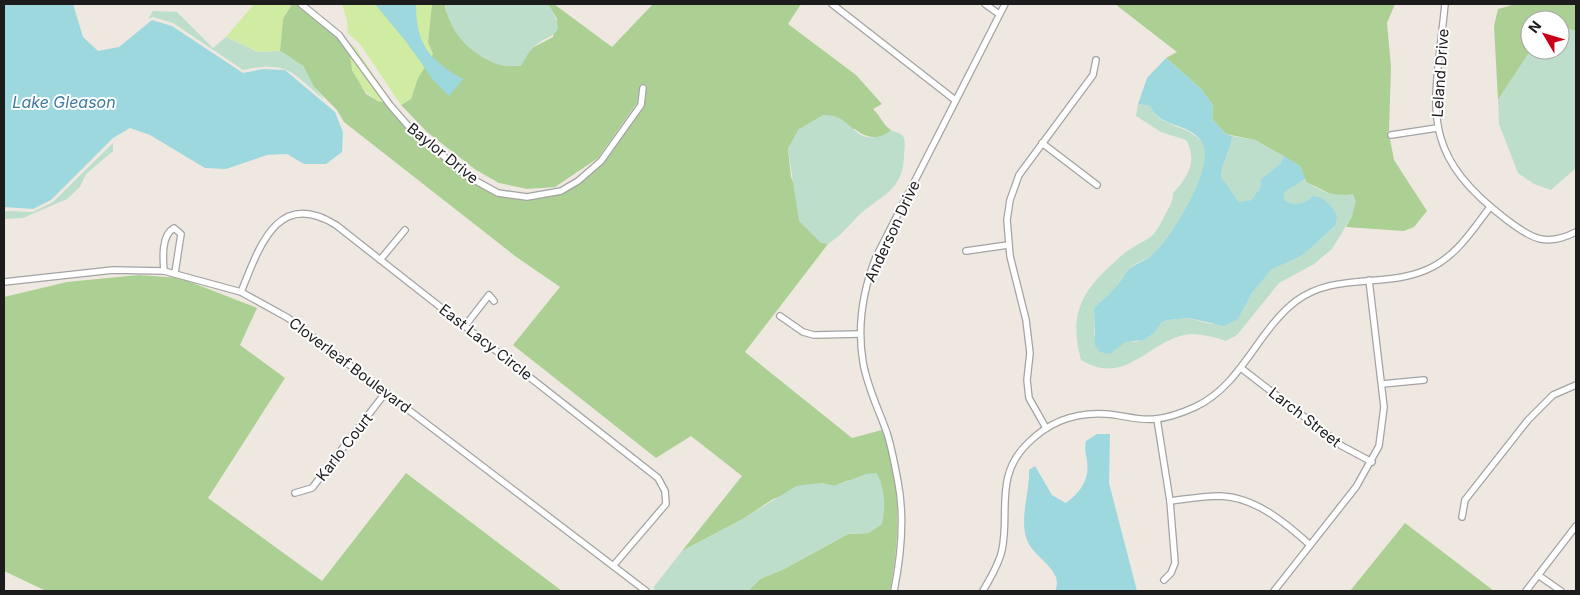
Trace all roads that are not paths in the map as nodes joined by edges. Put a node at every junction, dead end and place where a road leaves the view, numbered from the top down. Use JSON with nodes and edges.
{"nodes":[{"id":1,"x":832,"y":4,"type":"edge"},
{"id":2,"x":985,"y":4,"type":"edge"},
{"id":3,"x":1005,"y":4,"type":"edge"},
{"id":4,"x":1445,"y":4,"type":"edge"},
{"id":5,"x":304,"y":5,"type":"edge"},
{"id":6,"x":999,"y":14,"type":"junction"},
{"id":7,"x":1096,"y":60,"type":"dead end"},
{"id":8,"x":643,"y":88,"type":"dead end"},
{"id":9,"x":955,"y":100,"type":"junction"},
{"id":10,"x":1437,"y":128,"type":"junction"},
{"id":11,"x":1391,"y":135,"type":"dead end"},
{"id":12,"x":1042,"y":143,"type":"junction"},
{"id":13,"x":1097,"y":185,"type":"dead end"},
{"id":14,"x":1490,"y":207,"type":"junction"},
{"id":15,"x":405,"y":230,"type":"dead end"},
{"id":16,"x":1576,"y":232,"type":"edge"},
{"id":17,"x":1008,"y":245,"type":"junction"},
{"id":18,"x":966,"y":251,"type":"dead end"},
{"id":19,"x":380,"y":260,"type":"junction"},
{"id":20,"x":164,"y":271,"type":"junction"},
{"id":21,"x":175,"y":273,"type":"junction"},
{"id":22,"x":1369,"y":280,"type":"junction"},
{"id":23,"x":4,"y":282,"type":"edge"},
{"id":24,"x":241,"y":292,"type":"junction"},
{"id":25,"x":494,"y":301,"type":"dead end"},
{"id":26,"x":780,"y":316,"type":"dead end"},
{"id":27,"x":465,"y":326,"type":"junction"},
{"id":28,"x":860,"y":334,"type":"junction"},
{"id":29,"x":1241,"y":368,"type":"junction"},
{"id":30,"x":1424,"y":380,"type":"dead end"},
{"id":31,"x":1382,"y":384,"type":"junction"},
{"id":32,"x":1576,"y":384,"type":"edge"},
{"id":33,"x":386,"y":392,"type":"junction"},
{"id":34,"x":1157,"y":419,"type":"junction"},
{"id":35,"x":1046,"y":428,"type":"junction"},
{"id":36,"x":1372,"y":462,"type":"junction"},
{"id":37,"x":295,"y":493,"type":"dead end"},
{"id":38,"x":1170,"y":501,"type":"junction"},
{"id":39,"x":1462,"y":517,"type":"dead end"},
{"id":40,"x":1576,"y":526,"type":"edge"},
{"id":41,"x":1310,"y":545,"type":"junction"},
{"id":42,"x":613,"y":566,"type":"junction"},
{"id":43,"x":1538,"y":575,"type":"junction"},
{"id":44,"x":1164,"y":580,"type":"dead end"},
{"id":45,"x":646,"y":591,"type":"edge"},
{"id":46,"x":894,"y":591,"type":"edge"},
{"id":47,"x":983,"y":591,"type":"edge"},
{"id":48,"x":1274,"y":591,"type":"edge"},
{"id":49,"x":1526,"y":591,"type":"edge"},
{"id":50,"x":1561,"y":591,"type":"edge"}],
"edges":[{"from":1,"to":9,"type":"street"},
{"from":2,"to":6,"type":"street"},
{"from":3,"to":6,"type":"street","name":"Anderson Drive"},
{"from":4,"to":10,"type":"street","name":"Leland Drive"},
{"from":5,"to":8,"type":"street","name":"Baylor Drive"},
{"from":6,"to":9,"type":"street","name":"Anderson Drive"},
{"from":7,"to":12,"type":"street"},
{"from":9,"to":28,"type":"street","name":"Anderson Drive"},
{"from":10,"to":11,"type":"street"},
{"from":10,"to":14,"type":"street","name":"Leland Drive"},
{"from":12,"to":13,"type":"street"},
{"from":12,"to":17,"type":"street"},
{"from":14,"to":16,"type":"street","name":"Leland Drive"},
{"from":14,"to":22,"type":"street"},
{"from":15,"to":19,"type":"street"},
{"from":17,"to":18,"type":"street"},
{"from":17,"to":35,"type":"street"},
{"from":19,"to":24,"type":"street","name":"East Lacy Circle"},
{"from":19,"to":27,"type":"street","name":"East Lacy Circle"},
{"from":20,"to":21,"type":"street","name":"Cloverleaf Boulevard"},
{"from":20,"to":21,"type":"street"},
{"from":20,"to":23,"type":"street","name":"Cloverleaf Boulevard"},
{"from":21,"to":24,"type":"street","name":"Cloverleaf Boulevard"},
{"from":22,"to":29,"type":"street"},
{"from":22,"to":31,"type":"street"},
{"from":24,"to":33,"type":"street","name":"Cloverleaf Boulevard"},
{"from":25,"to":27,"type":"street"},
{"from":26,"to":28,"type":"street"},
{"from":27,"to":42,"type":"street","name":"East Lacy Circle"},
{"from":28,"to":46,"type":"street","name":"Anderson Drive"},
{"from":29,"to":34,"type":"street"},
{"from":29,"to":36,"type":"street","name":"Larch Street"},
{"from":30,"to":31,"type":"street"},
{"from":31,"to":36,"type":"street"},
{"from":32,"to":39,"type":"street"},
{"from":33,"to":37,"type":"street","name":"Karlo Court"},
{"from":33,"to":42,"type":"street","name":"Cloverleaf Boulevard"},
{"from":34,"to":35,"type":"street"},
{"from":34,"to":38,"type":"street"},
{"from":35,"to":47,"type":"street"},
{"from":36,"to":41,"type":"street"},
{"from":38,"to":41,"type":"street"},
{"from":38,"to":44,"type":"street"},
{"from":40,"to":43,"type":"street"},
{"from":41,"to":48,"type":"street"},
{"from":42,"to":45,"type":"street","name":"Cloverleaf Boulevard"},
{"from":43,"to":49,"type":"street"},
{"from":43,"to":50,"type":"street"}]}
